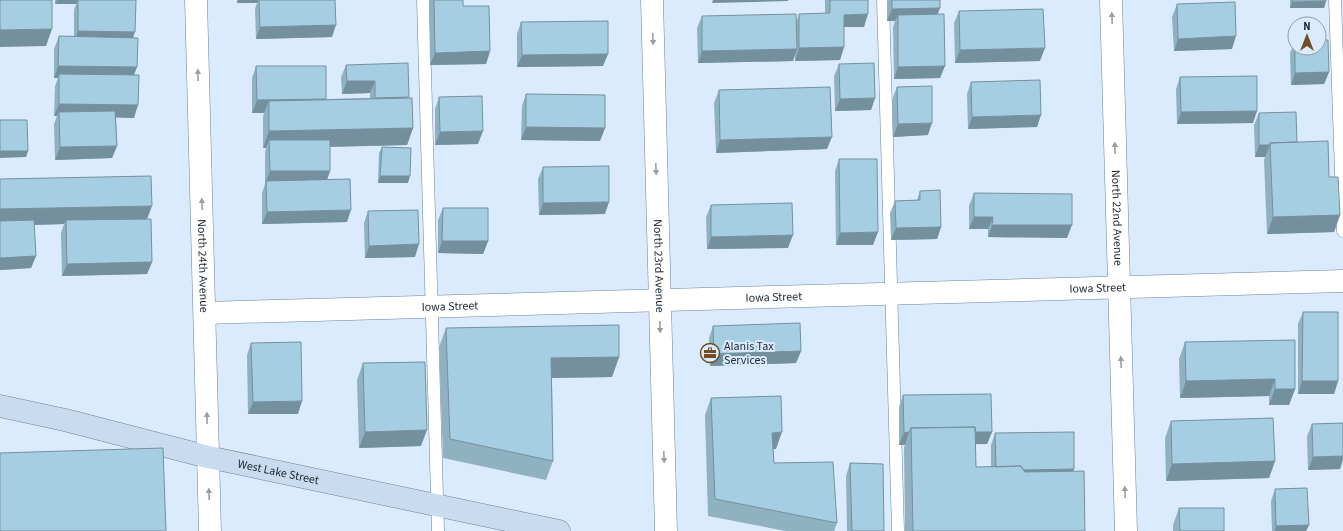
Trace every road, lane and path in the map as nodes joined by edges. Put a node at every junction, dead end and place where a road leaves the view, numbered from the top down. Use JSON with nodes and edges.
{"nodes":[{"id":1,"x":196,"y":0,"type":"edge"},
{"id":2,"x":423,"y":0,"type":"edge"},
{"id":3,"x":652,"y":0,"type":"edge"},
{"id":4,"x":884,"y":0,"type":"edge"},
{"id":5,"x":1111,"y":0,"type":"edge"},
{"id":6,"x":1335,"y":0,"type":"edge"},
{"id":7,"x":1343,"y":231,"type":"edge"},
{"id":8,"x":1343,"y":281,"type":"edge"},
{"id":9,"x":1119,"y":287,"type":"junction"},
{"id":10,"x":891,"y":294,"type":"junction"},
{"id":11,"x":660,"y":300,"type":"junction"},
{"id":12,"x":432,"y":307,"type":"junction"},
{"id":13,"x":205,"y":313,"type":"junction"},
{"id":14,"x":0,"y":406,"type":"edge"},
{"id":15,"x":208,"y":457,"type":"junction"},
{"id":16,"x":437,"y":505,"type":"junction"},
{"id":17,"x":210,"y":531,"type":"edge"},
{"id":18,"x":438,"y":531,"type":"edge"},
{"id":19,"x":559,"y":531,"type":"edge"},
{"id":20,"x":666,"y":531,"type":"edge"},
{"id":21,"x":898,"y":531,"type":"edge"},
{"id":22,"x":1126,"y":531,"type":"edge"}],
"edges":[{"from":13,"to":1,"type":"street","name":"North 24th Avenue","one_way":true},
{"from":2,"to":12,"type":"lane"},
{"from":3,"to":11,"type":"street","name":"North 23rd Avenue","one_way":true},
{"from":4,"to":10,"type":"lane"},
{"from":9,"to":5,"type":"street","name":"North 22nd Avenue","one_way":true},
{"from":6,"to":7,"type":"lane"},
{"from":8,"to":9,"type":"street","name":"Iowa Street"},
{"from":9,"to":10,"type":"street","name":"Iowa Street"},
{"from":22,"to":9,"type":"street","name":"North 22nd Avenue","one_way":true},
{"from":10,"to":11,"type":"street","name":"Iowa Street"},
{"from":10,"to":21,"type":"lane"},
{"from":11,"to":12,"type":"street","name":"Iowa Street"},
{"from":11,"to":20,"type":"street","name":"North 23rd Avenue","one_way":true},
{"from":12,"to":13,"type":"street","name":"Iowa Street"},
{"from":12,"to":16,"type":"lane"},
{"from":15,"to":13,"type":"street","name":"North 24th Avenue","one_way":true},
{"from":14,"to":15,"type":"main road","name":"West Lake Street"},
{"from":15,"to":16,"type":"main road","name":"West Lake Street"},
{"from":17,"to":15,"type":"street","name":"North 24th Avenue","one_way":true},
{"from":16,"to":18,"type":"lane"},
{"from":16,"to":19,"type":"main road","name":"West Lake Street"}]}
